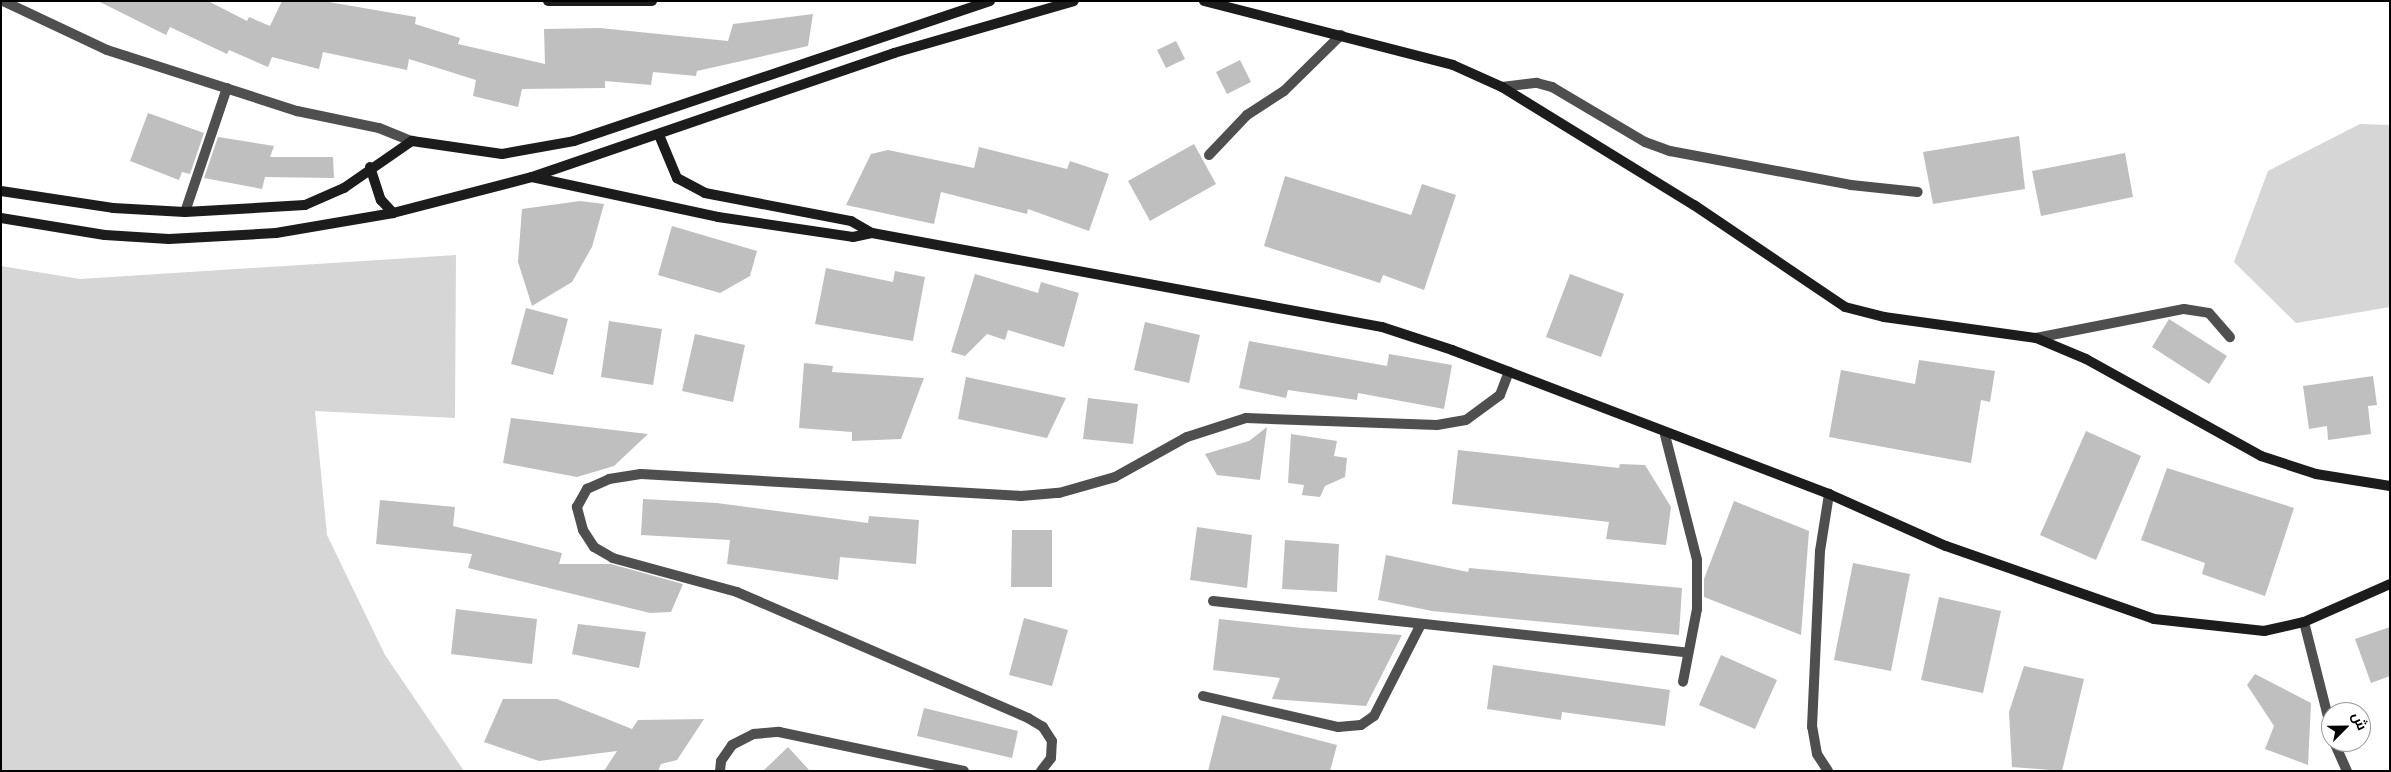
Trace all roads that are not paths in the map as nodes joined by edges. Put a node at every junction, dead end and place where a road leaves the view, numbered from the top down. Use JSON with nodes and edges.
{"nodes":[{"id":1,"x":3,"y":1,"type":"edge"},
{"id":2,"x":548,"y":1,"type":"edge"},
{"id":3,"x":652,"y":1,"type":"edge"},
{"id":4,"x":990,"y":1,"type":"edge"},
{"id":5,"x":1074,"y":1,"type":"edge"},
{"id":6,"x":1204,"y":1,"type":"edge"},
{"id":7,"x":1341,"y":35,"type":"junction"},
{"id":8,"x":227,"y":88,"type":"junction"},
{"id":9,"x":1502,"y":88,"type":"junction"},
{"id":10,"x":659,"y":135,"type":"junction"},
{"id":11,"x":412,"y":141,"type":"junction"},
{"id":12,"x":1209,"y":155,"type":"dead end"},
{"id":13,"x":370,"y":167,"type":"junction"},
{"id":14,"x":532,"y":178,"type":"junction"},
{"id":15,"x":1,"y":191,"type":"edge"},
{"id":16,"x":1918,"y":192,"type":"dead end"},
{"id":17,"x":185,"y":212,"type":"junction"},
{"id":18,"x":393,"y":213,"type":"junction"},
{"id":19,"x":1,"y":218,"type":"edge"},
{"id":20,"x":872,"y":233,"type":"junction"},
{"id":21,"x":2230,"y":337,"type":"dead end"},
{"id":22,"x":2036,"y":338,"type":"junction"},
{"id":23,"x":1510,"y":372,"type":"junction"},
{"id":24,"x":1664,"y":435,"type":"junction"},
{"id":25,"x":2390,"y":486,"type":"edge"},
{"id":26,"x":1829,"y":494,"type":"junction"},
{"id":27,"x":2390,"y":584,"type":"edge"},
{"id":28,"x":1213,"y":601,"type":"dead end"},
{"id":29,"x":2304,"y":622,"type":"junction"},
{"id":30,"x":1421,"y":624,"type":"junction"},
{"id":31,"x":1688,"y":652,"type":"junction"},
{"id":32,"x":1683,"y":682,"type":"dead end"},
{"id":33,"x":1203,"y":696,"type":"dead end"},
{"id":34,"x":2324,"y":702,"type":"edge"},
{"id":35,"x":2338,"y":752,"type":"edge"},
{"id":36,"x":720,"y":771,"type":"edge"},
{"id":37,"x":964,"y":771,"type":"edge"},
{"id":38,"x":1041,"y":771,"type":"edge"},
{"id":39,"x":1828,"y":771,"type":"edge"},
{"id":40,"x":2347,"y":771,"type":"edge"}],
"edges":[{"from":1,"to":8,"type":"street"},
{"from":2,"to":3,"type":"street"},
{"from":4,"to":11,"type":"street"},
{"from":5,"to":10,"type":"street"},
{"from":6,"to":7,"type":"street"},
{"from":7,"to":9,"type":"street"},
{"from":7,"to":12,"type":"street"},
{"from":8,"to":11,"type":"street"},
{"from":8,"to":17,"type":"street"},
{"from":9,"to":16,"type":"street"},
{"from":9,"to":22,"type":"street"},
{"from":10,"to":14,"type":"street"},
{"from":10,"to":20,"type":"street"},
{"from":11,"to":13,"type":"street"},
{"from":13,"to":17,"type":"street"},
{"from":13,"to":18,"type":"street"},
{"from":14,"to":18,"type":"street"},
{"from":14,"to":20,"type":"street"},
{"from":15,"to":17,"type":"street"},
{"from":18,"to":19,"type":"street"},
{"from":20,"to":23,"type":"street"},
{"from":21,"to":22,"type":"street"},
{"from":22,"to":25,"type":"street"},
{"from":23,"to":24,"type":"street"},
{"from":23,"to":38,"type":"street"},
{"from":24,"to":26,"type":"street"},
{"from":24,"to":31,"type":"street"},
{"from":26,"to":29,"type":"street"},
{"from":26,"to":39,"type":"street"},
{"from":27,"to":29,"type":"street"},
{"from":28,"to":30,"type":"street"},
{"from":29,"to":34,"type":"street"},
{"from":30,"to":31,"type":"street"},
{"from":30,"to":33,"type":"street"},
{"from":31,"to":32,"type":"street"},
{"from":35,"to":40,"type":"street"},
{"from":36,"to":37,"type":"street"}]}
